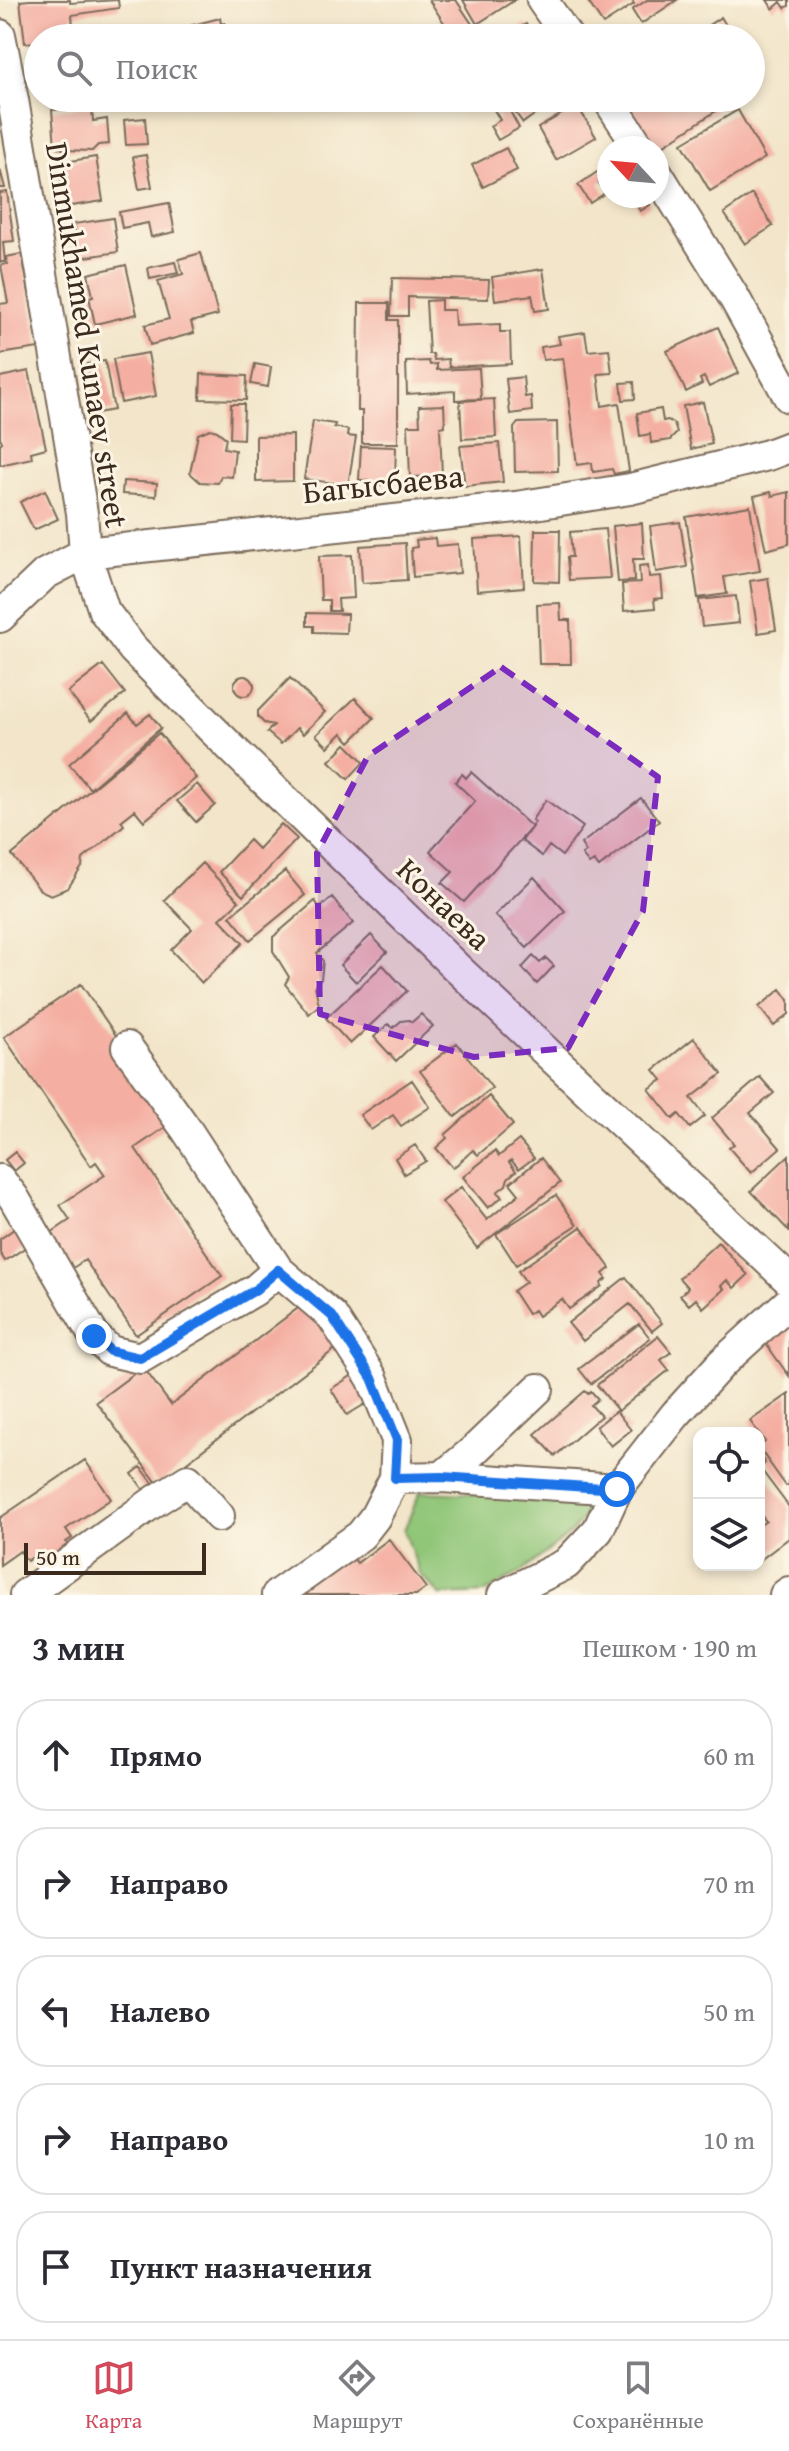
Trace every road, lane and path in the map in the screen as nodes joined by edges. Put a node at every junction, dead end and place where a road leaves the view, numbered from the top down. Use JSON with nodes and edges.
{"nodes":[{"id":1,"x":542,"y":0,"type":"edge"},
{"id":2,"x":558,"y":24,"type":"edge"},
{"id":3,"x":0,"y":35,"type":"edge"},
{"id":4,"x":616,"y":112,"type":"edge"},
{"id":5,"x":632,"y":136,"type":"edge"},
{"id":6,"x":669,"y":192,"type":"edge"},
{"id":7,"x":789,"y":397,"type":"edge"},
{"id":8,"x":789,"y":447,"type":"edge"},
{"id":9,"x":85,"y":553,"type":"junction"},
{"id":10,"x":0,"y":617,"type":"edge"},
{"id":11,"x":127,"y":1047,"type":"dead end"},
{"id":12,"x":0,"y":1180,"type":"edge"},
{"id":13,"x":278,"y":1270,"type":"junction"},
{"id":14,"x":789,"y":1280,"type":"edge"},
{"id":15,"x":789,"y":1302,"type":"edge"},
{"id":16,"x":538,"y":1389,"type":"dead end"},
{"id":17,"x":442,"y":1477,"type":"junction"},
{"id":18,"x":395,"y":1478,"type":"junction"},
{"id":19,"x":617,"y":1489,"type":"junction"},
{"id":20,"x":219,"y":1516,"type":"dead end"},
{"id":21,"x":25,"y":1595,"type":"edge"},
{"id":22,"x":277,"y":1595,"type":"edge"},
{"id":23,"x":503,"y":1595,"type":"edge"}],
"edges":[{"from":1,"to":2,"type":"street"},
{"from":3,"to":9,"type":"street","name":"Dinmukhamed Kunaev street"},
{"from":4,"to":5,"type":"street"},
{"from":6,"to":7,"type":"street"},
{"from":8,"to":9,"type":"street","name":"Багысбаева"},
{"from":9,"to":10,"type":"street","name":"Багысбаева"},
{"from":9,"to":14,"type":"street","name":"Конаева"},
{"from":11,"to":13,"type":"street"},
{"from":12,"to":13,"type":"street"},
{"from":13,"to":18,"type":"street"},
{"from":15,"to":19,"type":"street"},
{"from":16,"to":17,"type":"street"},
{"from":17,"to":18,"type":"street"},
{"from":17,"to":19,"type":"street"},
{"from":18,"to":22,"type":"street"},
{"from":19,"to":23,"type":"street"},
{"from":20,"to":21,"type":"street"}]}
